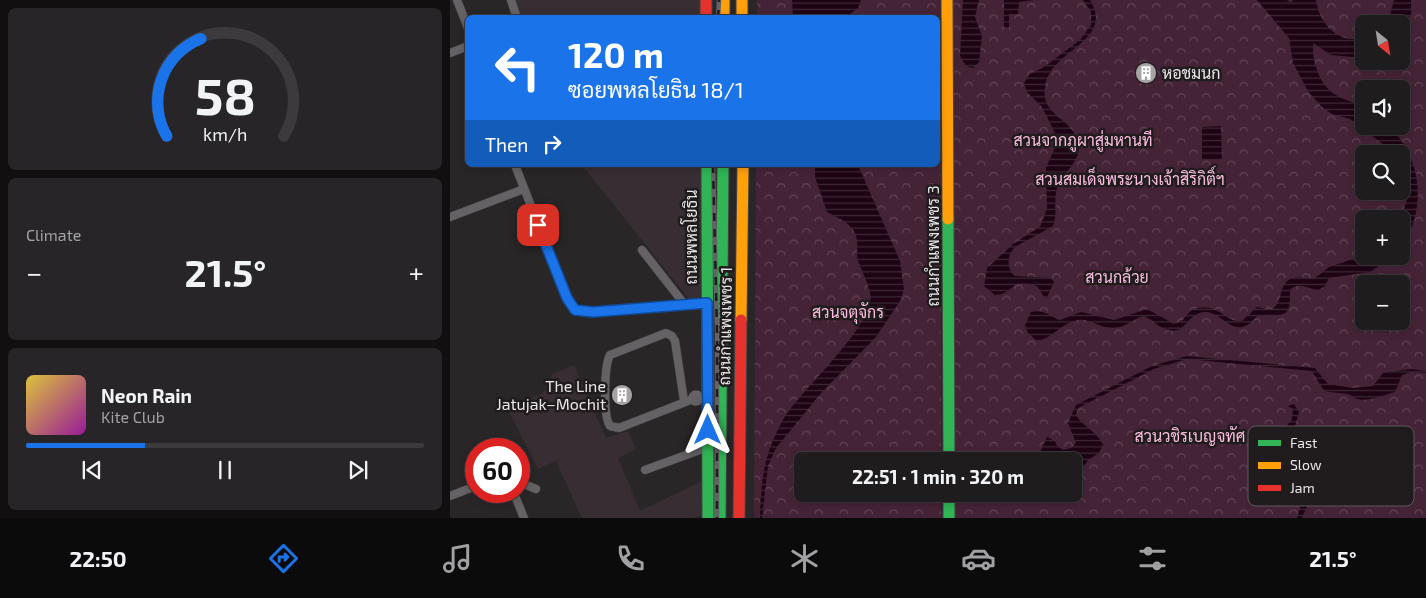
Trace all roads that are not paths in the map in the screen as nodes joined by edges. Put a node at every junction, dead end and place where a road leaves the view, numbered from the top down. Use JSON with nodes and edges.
{"nodes":[{"id":1,"x":457,"y":0,"type":"edge"},
{"id":2,"x":511,"y":0,"type":"edge"},
{"id":3,"x":706,"y":0,"type":"edge"},
{"id":4,"x":724,"y":0,"type":"edge"},
{"id":5,"x":742,"y":0,"type":"edge"},
{"id":6,"x":948,"y":0,"type":"edge"},
{"id":7,"x":517,"y":15,"type":"edge"},
{"id":8,"x":706,"y":15,"type":"edge"},
{"id":9,"x":724,"y":15,"type":"edge"},
{"id":10,"x":742,"y":15,"type":"edge"},
{"id":11,"x":465,"y":20,"type":"edge"},
{"id":12,"x":465,"y":47,"type":"edge"},
{"id":13,"x":450,"y":52,"type":"edge"},
{"id":14,"x":516,"y":167,"type":"edge"},
{"id":15,"x":707,"y":167,"type":"edge"},
{"id":16,"x":723,"y":167,"type":"edge"},
{"id":17,"x":743,"y":167,"type":"edge"},
{"id":18,"x":524,"y":189,"type":"junction"},
{"id":19,"x":450,"y":217,"type":"edge"},
{"id":20,"x":642,"y":250,"type":"dead end"},
{"id":21,"x":707,"y":303,"type":"junction"},
{"id":22,"x":685,"y":305,"type":"junction"},
{"id":23,"x":700,"y":398,"type":"junction"},
{"id":24,"x":684,"y":401,"type":"junction"},
{"id":25,"x":708,"y":447,"type":"junction"},
{"id":26,"x":949,"y":452,"type":"edge"},
{"id":27,"x":645,"y":470,"type":"dead end"},
{"id":28,"x":530,"y":487,"type":"edge"},
{"id":29,"x":536,"y":489,"type":"dead end"},
{"id":30,"x":465,"y":490,"type":"edge"},
{"id":31,"x":450,"y":496,"type":"edge"},
{"id":32,"x":949,"y":502,"type":"edge"},
{"id":33,"x":518,"y":503,"type":"edge"},
{"id":34,"x":709,"y":516,"type":"edge"},
{"id":35,"x":524,"y":518,"type":"edge"},
{"id":36,"x":720,"y":518,"type":"edge"},
{"id":37,"x":739,"y":518,"type":"edge"},
{"id":38,"x":949,"y":518,"type":"edge"}],
"edges":[{"from":1,"to":11,"type":"street"},
{"from":2,"to":7,"type":"street"},
{"from":3,"to":8,"type":"main road"},
{"from":4,"to":9,"type":"main road"},
{"from":5,"to":10,"type":"main road"},
{"from":6,"to":26,"type":"main road","name":"ถนนกำแพงเพชร 3"},
{"from":12,"to":13,"type":"street"},
{"from":14,"to":18,"type":"street"},
{"from":15,"to":21,"type":"main road","name":"ถนนพหลโยธิน"},
{"from":16,"to":36,"type":"main road","name":"ถนนพหลโยธิน"},
{"from":17,"to":37,"type":"main road","name":"ถนนกำแพงเพชร 1"},
{"from":18,"to":19,"type":"street"},
{"from":18,"to":22,"type":"street"},
{"from":20,"to":22,"type":"street"},
{"from":21,"to":22,"type":"street"},
{"from":21,"to":23,"type":"main road","name":"ถนนพหลโยธิน"},
{"from":23,"to":24,"type":"street"},
{"from":23,"to":25,"type":"main road","name":"ถนนพหลโยธิน"},
{"from":24,"to":24,"type":"street"},
{"from":25,"to":27,"type":"street"},
{"from":25,"to":34,"type":"main road","name":"ถนนพหลโยธิน"},
{"from":28,"to":29,"type":"street"},
{"from":30,"to":31,"type":"street"},
{"from":32,"to":38,"type":"main road"},
{"from":33,"to":35,"type":"street"}]}
